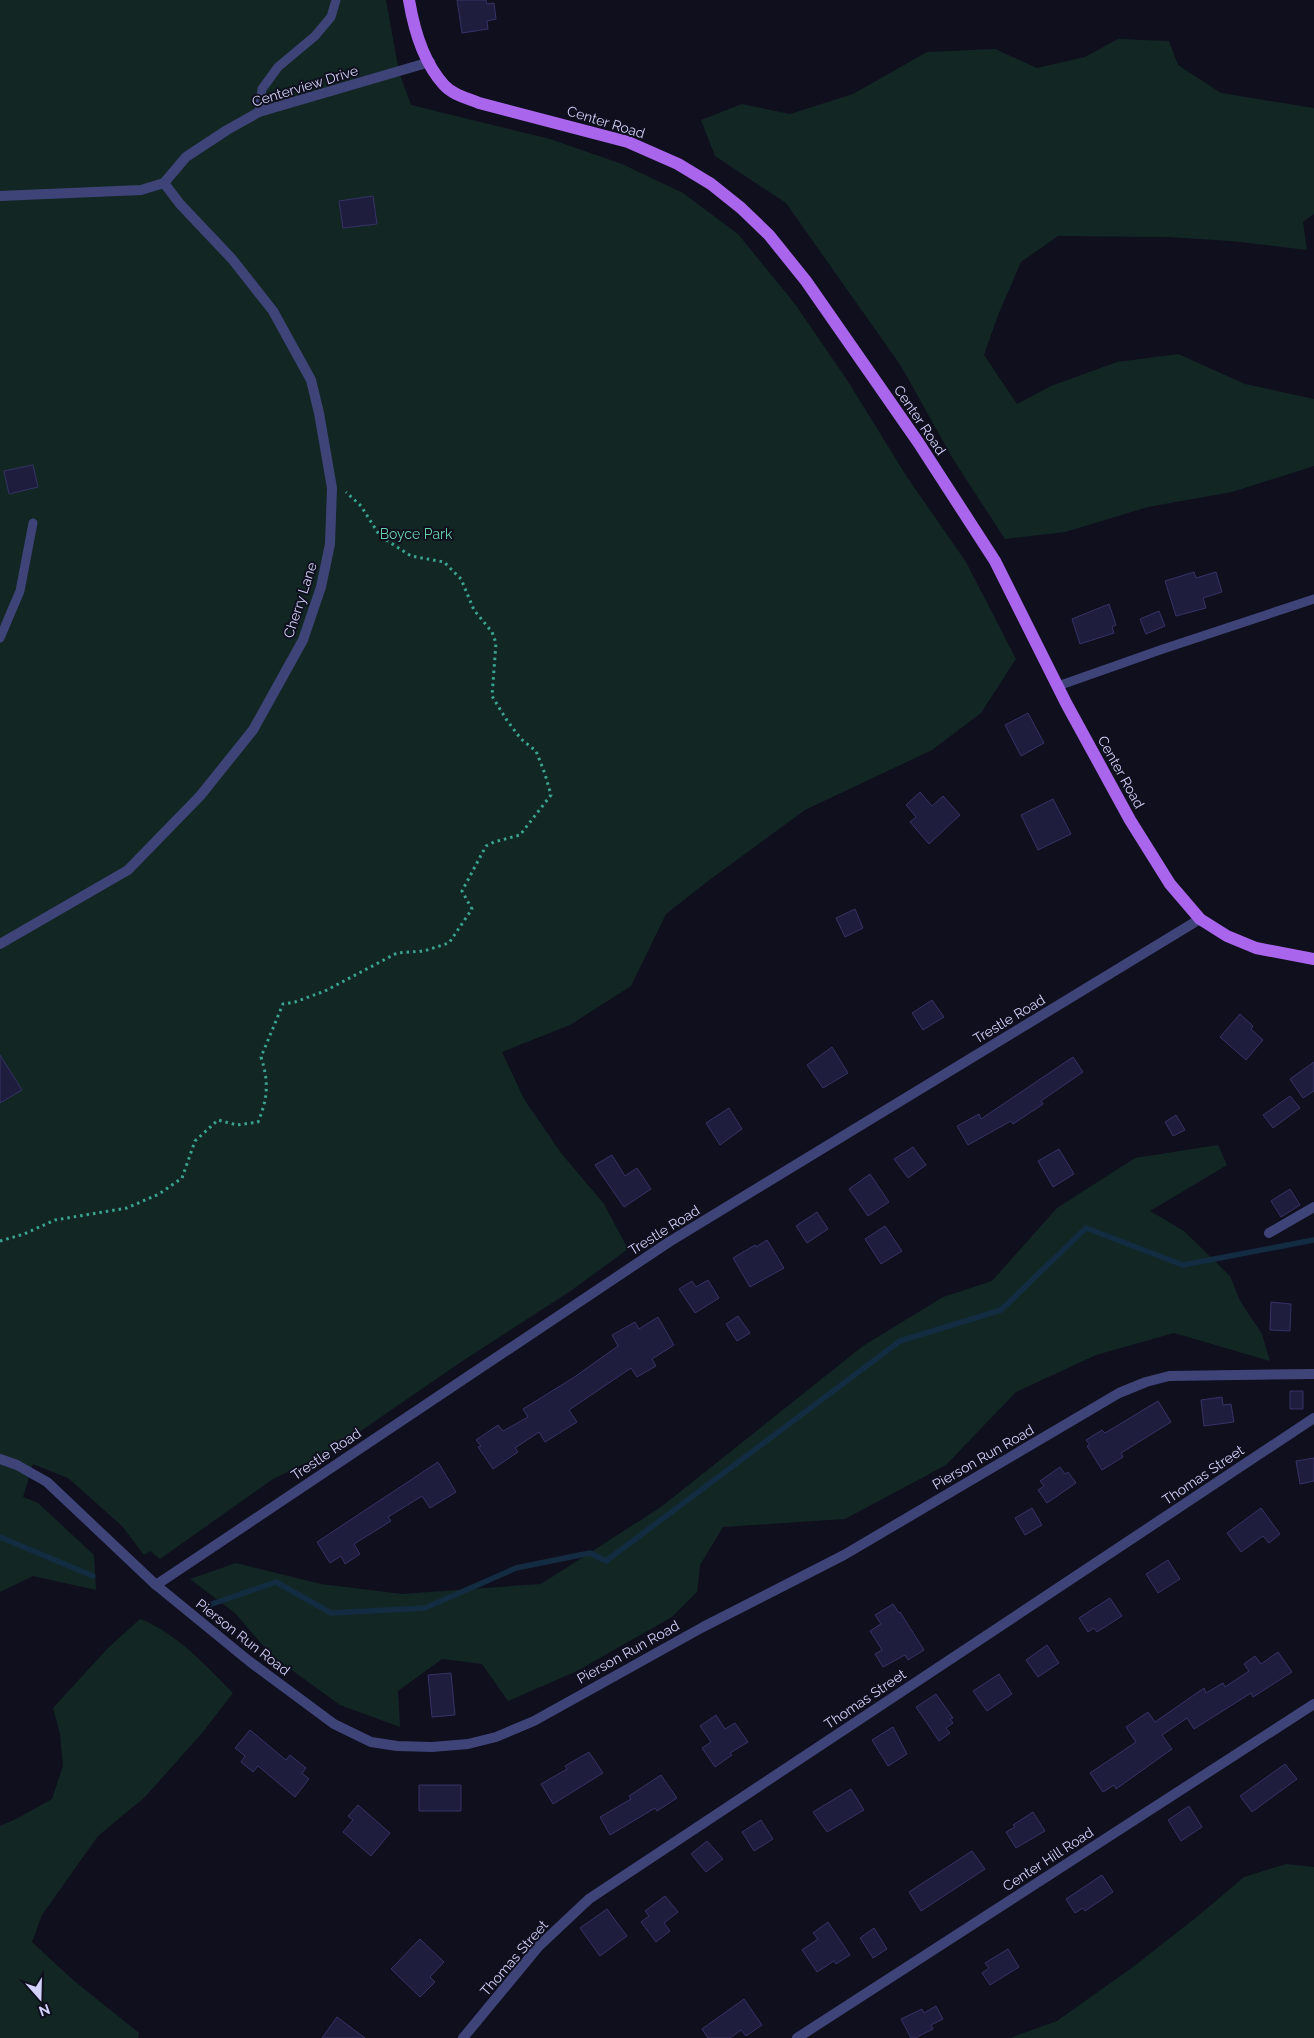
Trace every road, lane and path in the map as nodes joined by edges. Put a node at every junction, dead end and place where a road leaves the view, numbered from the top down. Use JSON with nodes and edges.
{"nodes":[{"id":1,"x":336,"y":0,"type":"edge"},
{"id":2,"x":408,"y":0,"type":"edge"},
{"id":3,"x":430,"y":62,"type":"junction"},
{"id":4,"x":259,"y":112,"type":"junction"},
{"id":5,"x":164,"y":183,"type":"junction"},
{"id":6,"x":0,"y":196,"type":"edge"},
{"id":7,"x":330,"y":476,"type":"junction"},
{"id":8,"x":33,"y":523,"type":"dead end"},
{"id":9,"x":1314,"y":599,"type":"edge"},
{"id":10,"x":0,"y":638,"type":"edge"},
{"id":11,"x":1058,"y":686,"type":"junction"},
{"id":12,"x":1200,"y":919,"type":"junction"},
{"id":13,"x":0,"y":944,"type":"edge"},
{"id":14,"x":1314,"y":959,"type":"edge"},
{"id":15,"x":1314,"y":1207,"type":"edge"},
{"id":16,"x":1269,"y":1233,"type":"dead end"},
{"id":17,"x":0,"y":1242,"type":"edge"},
{"id":18,"x":1314,"y":1374,"type":"edge"},
{"id":19,"x":1314,"y":1418,"type":"edge"},
{"id":20,"x":0,"y":1459,"type":"edge"},
{"id":21,"x":156,"y":1585,"type":"junction"},
{"id":22,"x":1314,"y":1704,"type":"edge"},
{"id":23,"x":463,"y":2038,"type":"edge"},
{"id":24,"x":797,"y":2038,"type":"edge"}],
"edges":[{"from":1,"to":4,"type":"lane"},
{"from":2,"to":3,"type":"main road","name":"Center Road"},
{"from":3,"to":4,"type":"street","name":"Centerview Drive"},
{"from":3,"to":11,"type":"main road","name":"Center Road"},
{"from":4,"to":5,"type":"street","name":"Centerview Drive"},
{"from":5,"to":6,"type":"street"},
{"from":5,"to":7,"type":"street","name":"Cherry Lane"},
{"from":7,"to":13,"type":"street","name":"Cherry Lane"},
{"from":7,"to":17,"type":"path"},
{"from":8,"to":10,"type":"lane"},
{"from":9,"to":11,"type":"lane"},
{"from":11,"to":12,"type":"main road","name":"Center Road"},
{"from":12,"to":14,"type":"main road","name":"Center Road"},
{"from":12,"to":21,"type":"street","name":"Trestle Road"},
{"from":15,"to":16,"type":"street"},
{"from":18,"to":21,"type":"street","name":"Pierson Run Road"},
{"from":19,"to":23,"type":"street","name":"Thomas Street"},
{"from":20,"to":21,"type":"street","name":"Pierson Run Road"},
{"from":22,"to":24,"type":"street","name":"Center Hill Road"}]}
